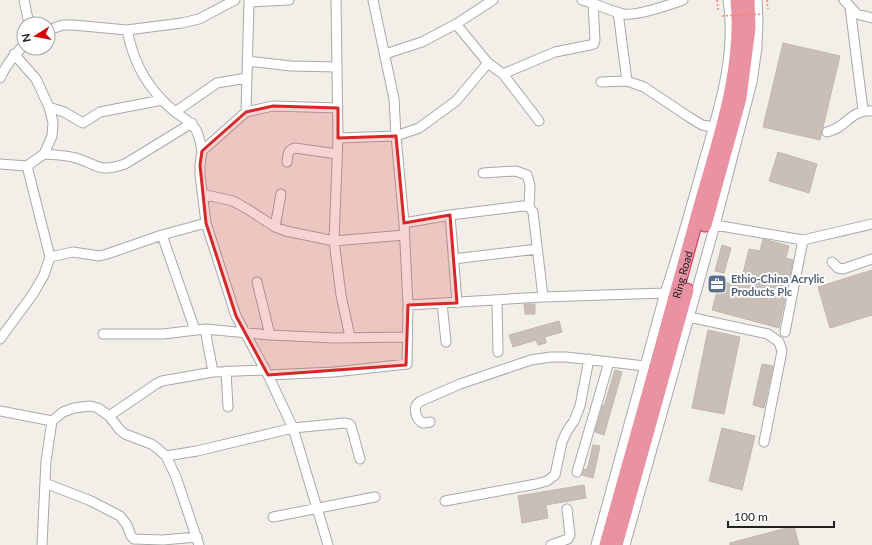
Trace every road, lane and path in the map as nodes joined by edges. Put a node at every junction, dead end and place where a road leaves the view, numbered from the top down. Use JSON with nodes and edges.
{"nodes":[{"id":1,"x":24,"y":0,"type":"edge"},
{"id":2,"x":289,"y":0,"type":"edge"},
{"id":3,"x":336,"y":0,"type":"edge"},
{"id":4,"x":373,"y":0,"type":"edge"},
{"id":5,"x":493,"y":0,"type":"edge"},
{"id":6,"x":582,"y":0,"type":"edge"},
{"id":7,"x":683,"y":0,"type":"edge"},
{"id":8,"x":717,"y":0,"type":"edge"},
{"id":9,"x":728,"y":0,"type":"edge"},
{"id":10,"x":737,"y":0,"type":"edge"},
{"id":11,"x":748,"y":0,"type":"edge"},
{"id":12,"x":757,"y":0,"type":"edge"},
{"id":13,"x":767,"y":0,"type":"edge"},
{"id":14,"x":232,"y":1,"type":"edge"},
{"id":15,"x":247,"y":1,"type":"edge"},
{"id":16,"x":593,"y":2,"type":"junction"},
{"id":17,"x":847,"y":4,"type":"edge"},
{"id":18,"x":768,"y":9,"type":"dead end"},
{"id":19,"x":718,"y":10,"type":"dead end"},
{"id":20,"x":618,"y":12,"type":"junction"},
{"id":21,"x":763,"y":14,"type":"dead end"},
{"id":22,"x":27,"y":16,"type":"edge"},
{"id":23,"x":722,"y":16,"type":"dead end"},
{"id":24,"x":872,"y":18,"type":"edge"},
{"id":25,"x":456,"y":24,"type":"junction"},
{"id":26,"x":56,"y":27,"type":"edge"},
{"id":27,"x":127,"y":30,"type":"junction"},
{"id":28,"x":14,"y":54,"type":"joint"},
{"id":29,"x":385,"y":54,"type":"junction"},
{"id":30,"x":248,"y":61,"type":"junction"},
{"id":31,"x":488,"y":63,"type":"junction"},
{"id":32,"x":2,"y":65,"type":"edge"},
{"id":33,"x":337,"y":67,"type":"junction"},
{"id":34,"x":502,"y":74,"type":"junction"},
{"id":35,"x":0,"y":78,"type":"edge"},
{"id":36,"x":247,"y":78,"type":"junction"},
{"id":37,"x":627,"y":81,"type":"junction"},
{"id":38,"x":601,"y":82,"type":"dead end"},
{"id":39,"x":162,"y":100,"type":"junction"},
{"id":40,"x":49,"y":107,"type":"junction"},
{"id":41,"x":338,"y":108,"type":"junction"},
{"id":42,"x":868,"y":110,"type":"edge"},
{"id":43,"x":175,"y":112,"type":"junction"},
{"id":44,"x":246,"y":112,"type":"junction"},
{"id":45,"x":539,"y":121,"type":"dead end"},
{"id":46,"x":192,"y":123,"type":"junction"},
{"id":47,"x":713,"y":127,"type":"junction"},
{"id":48,"x":827,"y":132,"type":"dead end"},
{"id":49,"x":396,"y":136,"type":"junction"},
{"id":50,"x":338,"y":138,"type":"junction"},
{"id":51,"x":202,"y":151,"type":"junction"},
{"id":52,"x":44,"y":154,"type":"junction"},
{"id":53,"x":337,"y":154,"type":"junction"},
{"id":54,"x":287,"y":162,"type":"dead end"},
{"id":55,"x":0,"y":164,"type":"edge"},
{"id":56,"x":27,"y":166,"type":"junction"},
{"id":57,"x":482,"y":173,"type":"dead end"},
{"id":58,"x":202,"y":194,"type":"junction"},
{"id":59,"x":281,"y":194,"type":"dead end"},
{"id":60,"x":529,"y":207,"type":"junction"},
{"id":61,"x":450,"y":215,"type":"junction"},
{"id":62,"x":206,"y":223,"type":"junction"},
{"id":63,"x":404,"y":223,"type":"junction"},
{"id":64,"x":872,"y":224,"type":"edge"},
{"id":65,"x":715,"y":225,"type":"junction"},
{"id":66,"x":275,"y":227,"type":"junction"},
{"id":67,"x":162,"y":235,"type":"junction"},
{"id":68,"x":404,"y":235,"type":"junction"},
{"id":69,"x":803,"y":240,"type":"junction"},
{"id":70,"x":334,"y":241,"type":"junction"},
{"id":71,"x":537,"y":249,"type":"junction"},
{"id":72,"x":50,"y":257,"type":"junction"},
{"id":73,"x":872,"y":258,"type":"edge"},
{"id":74,"x":453,"y":259,"type":"junction"},
{"id":75,"x":832,"y":262,"type":"dead end"},
{"id":76,"x":257,"y":282,"type":"dead end"},
{"id":77,"x":665,"y":293,"type":"junction"},
{"id":78,"x":543,"y":297,"type":"junction"},
{"id":79,"x":497,"y":300,"type":"junction"},
{"id":80,"x":442,"y":303,"type":"junction"},
{"id":81,"x":457,"y":303,"type":"junction"},
{"id":82,"x":408,"y":305,"type":"junction"},
{"id":83,"x":689,"y":317,"type":"junction"},
{"id":84,"x":205,"y":329,"type":"junction"},
{"id":85,"x":195,"y":330,"type":"junction"},
{"id":86,"x":245,"y":332,"type":"junction"},
{"id":87,"x":785,"y":332,"type":"dead end"},
{"id":88,"x":103,"y":334,"type":"dead end"},
{"id":89,"x":270,"y":335,"type":"junction"},
{"id":90,"x":350,"y":337,"type":"junction"},
{"id":91,"x":408,"y":337,"type":"junction"},
{"id":92,"x":0,"y":338,"type":"edge"},
{"id":93,"x":446,"y":342,"type":"dead end"},
{"id":94,"x":498,"y":352,"type":"dead end"},
{"id":95,"x":589,"y":360,"type":"junction"},
{"id":96,"x":609,"y":362,"type":"junction"},
{"id":97,"x":645,"y":366,"type":"junction"},
{"id":98,"x":226,"y":371,"type":"junction"},
{"id":99,"x":213,"y":372,"type":"junction"},
{"id":100,"x":266,"y":372,"type":"junction"},
{"id":101,"x":228,"y":407,"type":"dead end"},
{"id":102,"x":0,"y":411,"type":"edge"},
{"id":103,"x":109,"y":416,"type":"junction"},
{"id":104,"x":52,"y":420,"type":"junction"},
{"id":105,"x":430,"y":422,"type":"dead end"},
{"id":106,"x":293,"y":428,"type":"junction"},
{"id":107,"x":764,"y":442,"type":"dead end"},
{"id":108,"x":166,"y":456,"type":"junction"},
{"id":109,"x":360,"y":459,"type":"dead end"},
{"id":110,"x":577,"y":472,"type":"dead end"},
{"id":111,"x":45,"y":483,"type":"junction"},
{"id":112,"x":375,"y":498,"type":"dead end"},
{"id":113,"x":445,"y":501,"type":"dead end"},
{"id":114,"x":317,"y":508,"type":"junction"},
{"id":115,"x":567,"y":509,"type":"dead end"},
{"id":116,"x":273,"y":517,"type":"dead end"},
{"id":117,"x":198,"y":541,"type":"edge"},
{"id":118,"x":625,"y":544,"type":"edge"},
{"id":119,"x":42,"y":545,"type":"edge"},
{"id":120,"x":328,"y":545,"type":"edge"},
{"id":121,"x":551,"y":545,"type":"edge"},
{"id":122,"x":596,"y":545,"type":"edge"},
{"id":123,"x":606,"y":545,"type":"edge"}],
"edges":[{"from":1,"to":22,"type":"street"},
{"from":2,"to":15,"type":"street"},
{"from":3,"to":33,"type":"street"},
{"from":4,"to":29,"type":"street"},
{"from":5,"to":25,"type":"street"},
{"from":6,"to":16,"type":"street"},
{"from":7,"to":20,"type":"street"},
{"from":8,"to":19,"type":"path"},
{"from":9,"to":47,"type":"street"},
{"from":10,"to":123,"type":"highway","name":"Ring Road"},
{"from":11,"to":118,"type":"highway","name":"Ring Road"},
{"from":12,"to":65,"type":"street"},
{"from":13,"to":18,"type":"path"},
{"from":14,"to":27,"type":"street"},
{"from":15,"to":30,"type":"street"},
{"from":16,"to":20,"type":"street"},
{"from":16,"to":34,"type":"street"},
{"from":17,"to":24,"type":"street"},
{"from":17,"to":42,"type":"street"},
{"from":20,"to":37,"type":"street"},
{"from":21,"to":23,"type":"path","bridge":true},
{"from":25,"to":29,"type":"street"},
{"from":25,"to":31,"type":"street"},
{"from":26,"to":27,"type":"street"},
{"from":27,"to":39,"type":"street"},
{"from":28,"to":32,"type":"street"},
{"from":28,"to":40,"type":"street"},
{"from":29,"to":49,"type":"street"},
{"from":30,"to":33,"type":"street"},
{"from":30,"to":36,"type":"street"},
{"from":31,"to":34,"type":"street"},
{"from":31,"to":49,"type":"street"},
{"from":32,"to":35,"type":"street"},
{"from":33,"to":41,"type":"street"},
{"from":34,"to":45,"type":"street"},
{"from":36,"to":43,"type":"street"},
{"from":36,"to":44,"type":"street"},
{"from":37,"to":38,"type":"street"},
{"from":37,"to":47,"type":"street"},
{"from":39,"to":40,"type":"street"},
{"from":39,"to":43,"type":"street"},
{"from":40,"to":52,"type":"street"},
{"from":41,"to":44,"type":"street"},
{"from":41,"to":50,"type":"street"},
{"from":42,"to":48,"type":"street"},
{"from":43,"to":46,"type":"street"},
{"from":44,"to":51,"type":"street"},
{"from":46,"to":51,"type":"street"},
{"from":46,"to":52,"type":"street"},
{"from":47,"to":77,"type":"street"},
{"from":49,"to":50,"type":"street"},
{"from":49,"to":63,"type":"street"},
{"from":50,"to":53,"type":"street"},
{"from":51,"to":58,"type":"street"},
{"from":52,"to":56,"type":"street"},
{"from":53,"to":54,"type":"street"},
{"from":53,"to":70,"type":"street"},
{"from":55,"to":56,"type":"street"},
{"from":56,"to":72,"type":"street"},
{"from":57,"to":60,"type":"street"},
{"from":58,"to":62,"type":"street"},
{"from":58,"to":66,"type":"street"},
{"from":59,"to":66,"type":"street"},
{"from":60,"to":61,"type":"street"},
{"from":60,"to":71,"type":"street"},
{"from":61,"to":63,"type":"street"},
{"from":61,"to":74,"type":"street"},
{"from":62,"to":67,"type":"street"},
{"from":62,"to":86,"type":"street"},
{"from":63,"to":68,"type":"street"},
{"from":64,"to":69,"type":"street"},
{"from":65,"to":69,"type":"street"},
{"from":65,"to":83,"type":"street"},
{"from":66,"to":70,"type":"street"},
{"from":67,"to":72,"type":"street"},
{"from":67,"to":85,"type":"street"},
{"from":68,"to":70,"type":"street"},
{"from":68,"to":82,"type":"street"},
{"from":69,"to":87,"type":"street"},
{"from":70,"to":90,"type":"street"},
{"from":71,"to":74,"type":"street"},
{"from":71,"to":78,"type":"street"},
{"from":72,"to":92,"type":"street"},
{"from":73,"to":75,"type":"street"},
{"from":74,"to":81,"type":"street"},
{"from":76,"to":89,"type":"street"},
{"from":77,"to":78,"type":"street"},
{"from":77,"to":97,"type":"street"},
{"from":78,"to":79,"type":"street"},
{"from":79,"to":81,"type":"street"},
{"from":79,"to":94,"type":"street"},
{"from":80,"to":81,"type":"street"},
{"from":80,"to":82,"type":"street"},
{"from":80,"to":93,"type":"street"},
{"from":82,"to":91,"type":"street"},
{"from":83,"to":107,"type":"street"},
{"from":83,"to":118,"type":"street"},
{"from":84,"to":85,"type":"street"},
{"from":84,"to":86,"type":"street"},
{"from":84,"to":99,"type":"street"},
{"from":85,"to":88,"type":"street"},
{"from":86,"to":89,"type":"street"},
{"from":86,"to":100,"type":"street"},
{"from":89,"to":90,"type":"street"},
{"from":90,"to":91,"type":"street"},
{"from":91,"to":100,"type":"street"},
{"from":95,"to":96,"type":"street"},
{"from":95,"to":105,"type":"street"},
{"from":95,"to":113,"type":"street"},
{"from":96,"to":97,"type":"street"},
{"from":96,"to":110,"type":"street"},
{"from":97,"to":122,"type":"street"},
{"from":98,"to":99,"type":"street"},
{"from":98,"to":100,"type":"street"},
{"from":98,"to":101,"type":"street"},
{"from":99,"to":103,"type":"street"},
{"from":100,"to":106,"type":"street"},
{"from":102,"to":104,"type":"street"},
{"from":103,"to":104,"type":"street"},
{"from":103,"to":108,"type":"street"},
{"from":104,"to":111,"type":"street"},
{"from":106,"to":108,"type":"street"},
{"from":106,"to":109,"type":"street"},
{"from":106,"to":114,"type":"street"},
{"from":108,"to":117,"type":"street"},
{"from":111,"to":117,"type":"street"},
{"from":111,"to":119,"type":"street"},
{"from":112,"to":114,"type":"street"},
{"from":114,"to":116,"type":"street"},
{"from":114,"to":120,"type":"street"},
{"from":115,"to":121,"type":"street"}]}
